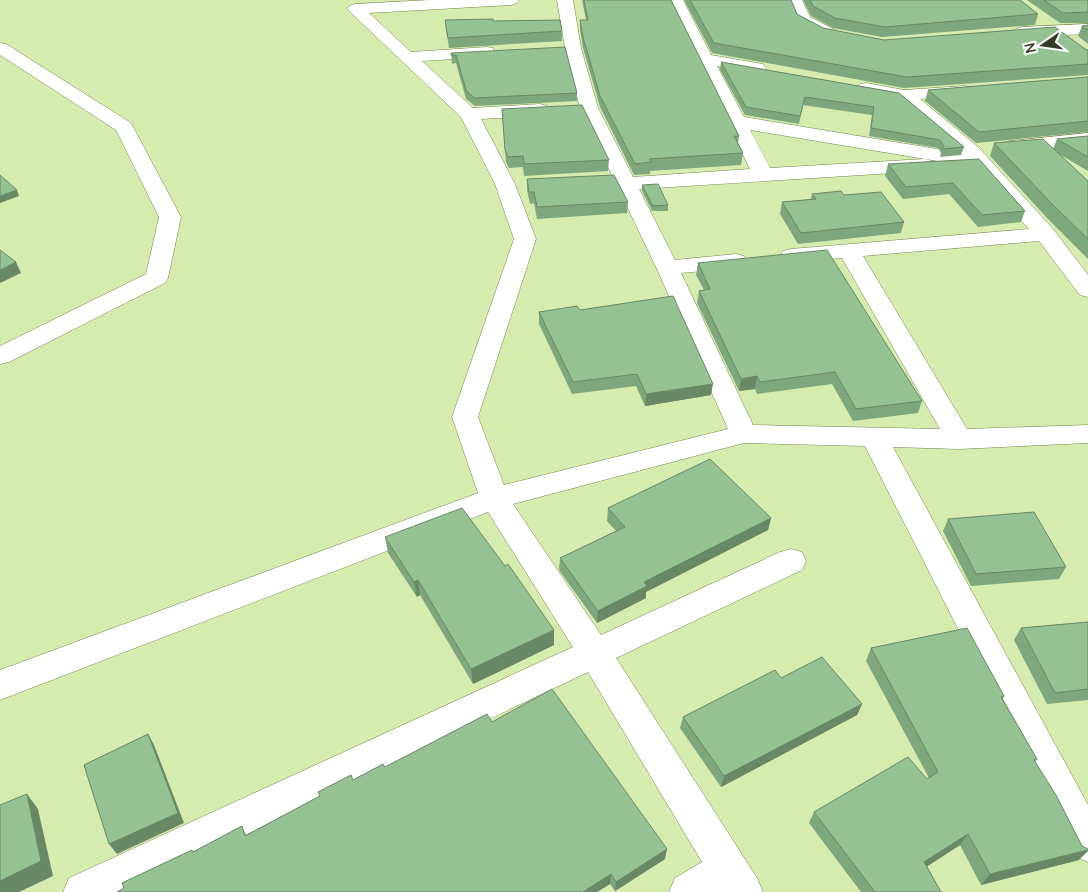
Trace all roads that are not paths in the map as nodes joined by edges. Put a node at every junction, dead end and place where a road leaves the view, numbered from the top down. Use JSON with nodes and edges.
{"nodes":[{"id":1,"x":512,"y":0,"type":"edge"},
{"id":2,"x":565,"y":0,"type":"edge"},
{"id":3,"x":675,"y":0,"type":"edge"},
{"id":4,"x":794,"y":0,"type":"edge"},
{"id":5,"x":1035,"y":15,"type":"edge"},
{"id":6,"x":1088,"y":29,"type":"edge"},
{"id":7,"x":1055,"y":30,"type":"junction"},
{"id":8,"x":1007,"y":34,"type":"edge"},
{"id":9,"x":845,"y":37,"type":"edge"},
{"id":10,"x":1075,"y":45,"type":"edge"},
{"id":11,"x":0,"y":48,"type":"edge"},
{"id":12,"x":504,"y":51,"type":"edge"},
{"id":13,"x":406,"y":57,"type":"junction"},
{"id":14,"x":704,"y":59,"type":"junction"},
{"id":15,"x":771,"y":70,"type":"edge"},
{"id":16,"x":846,"y":84,"type":"edge"},
{"id":17,"x":982,"y":89,"type":"edge"},
{"id":18,"x":904,"y":95,"type":"junction"},
{"id":19,"x":574,"y":109,"type":"junction"},
{"id":20,"x":469,"y":114,"type":"junction"},
{"id":21,"x":736,"y":122,"type":"junction"},
{"id":22,"x":1088,"y":139,"type":"edge"},
{"id":23,"x":976,"y":157,"type":"junction"},
{"id":24,"x":763,"y":174,"type":"junction"},
{"id":25,"x":617,"y":180,"type":"junction"},
{"id":26,"x":1045,"y":234,"type":"junction"},
{"id":27,"x":849,"y":251,"type":"junction"},
{"id":28,"x":667,"y":267,"type":"junction"},
{"id":29,"x":1088,"y":290,"type":"edge"},
{"id":30,"x":0,"y":356,"type":"edge"},
{"id":31,"x":744,"y":434,"type":"junction"},
{"id":32,"x":1086,"y":436,"type":"edge"},
{"id":33,"x":874,"y":438,"type":"junction"},
{"id":34,"x":959,"y":439,"type":"junction"},
{"id":35,"x":494,"y":498,"type":"junction"},
{"id":36,"x":791,"y":561,"type":"dead end"},
{"id":37,"x":594,"y":652,"type":"junction"},
{"id":38,"x":0,"y":685,"type":"edge"},
{"id":39,"x":1088,"y":843,"type":"edge"},
{"id":40,"x":735,"y":881,"type":"edge"},
{"id":41,"x":83,"y":892,"type":"edge"},
{"id":42,"x":689,"y":892,"type":"edge"}],
"edges":[{"from":1,"to":13,"type":"street"},
{"from":2,"to":19,"type":"street"},
{"from":3,"to":14,"type":"street"},
{"from":4,"to":9,"type":"street"},
{"from":5,"to":7,"type":"street"},
{"from":6,"to":7,"type":"street"},
{"from":7,"to":8,"type":"street"},
{"from":7,"to":10,"type":"street"},
{"from":11,"to":30,"type":"street"},
{"from":12,"to":13,"type":"street"},
{"from":13,"to":20,"type":"street"},
{"from":14,"to":15,"type":"street"},
{"from":14,"to":21,"type":"street"},
{"from":16,"to":18,"type":"street"},
{"from":17,"to":18,"type":"street"},
{"from":18,"to":23,"type":"street"},
{"from":19,"to":20,"type":"street"},
{"from":19,"to":25,"type":"street"},
{"from":20,"to":35,"type":"street"},
{"from":21,"to":23,"type":"street"},
{"from":21,"to":24,"type":"street"},
{"from":22,"to":23,"type":"street"},
{"from":23,"to":24,"type":"street"},
{"from":23,"to":26,"type":"street"},
{"from":24,"to":25,"type":"street"},
{"from":25,"to":28,"type":"street"},
{"from":26,"to":27,"type":"street"},
{"from":26,"to":29,"type":"street"},
{"from":27,"to":28,"type":"street"},
{"from":27,"to":34,"type":"street"},
{"from":28,"to":31,"type":"street"},
{"from":31,"to":33,"type":"street"},
{"from":31,"to":35,"type":"street"},
{"from":32,"to":34,"type":"street"},
{"from":33,"to":34,"type":"street"},
{"from":33,"to":39,"type":"street"},
{"from":35,"to":37,"type":"street"},
{"from":35,"to":38,"type":"street"},
{"from":36,"to":37,"type":"street"},
{"from":37,"to":40,"type":"street"},
{"from":37,"to":41,"type":"street"},
{"from":40,"to":42,"type":"street"}]}
